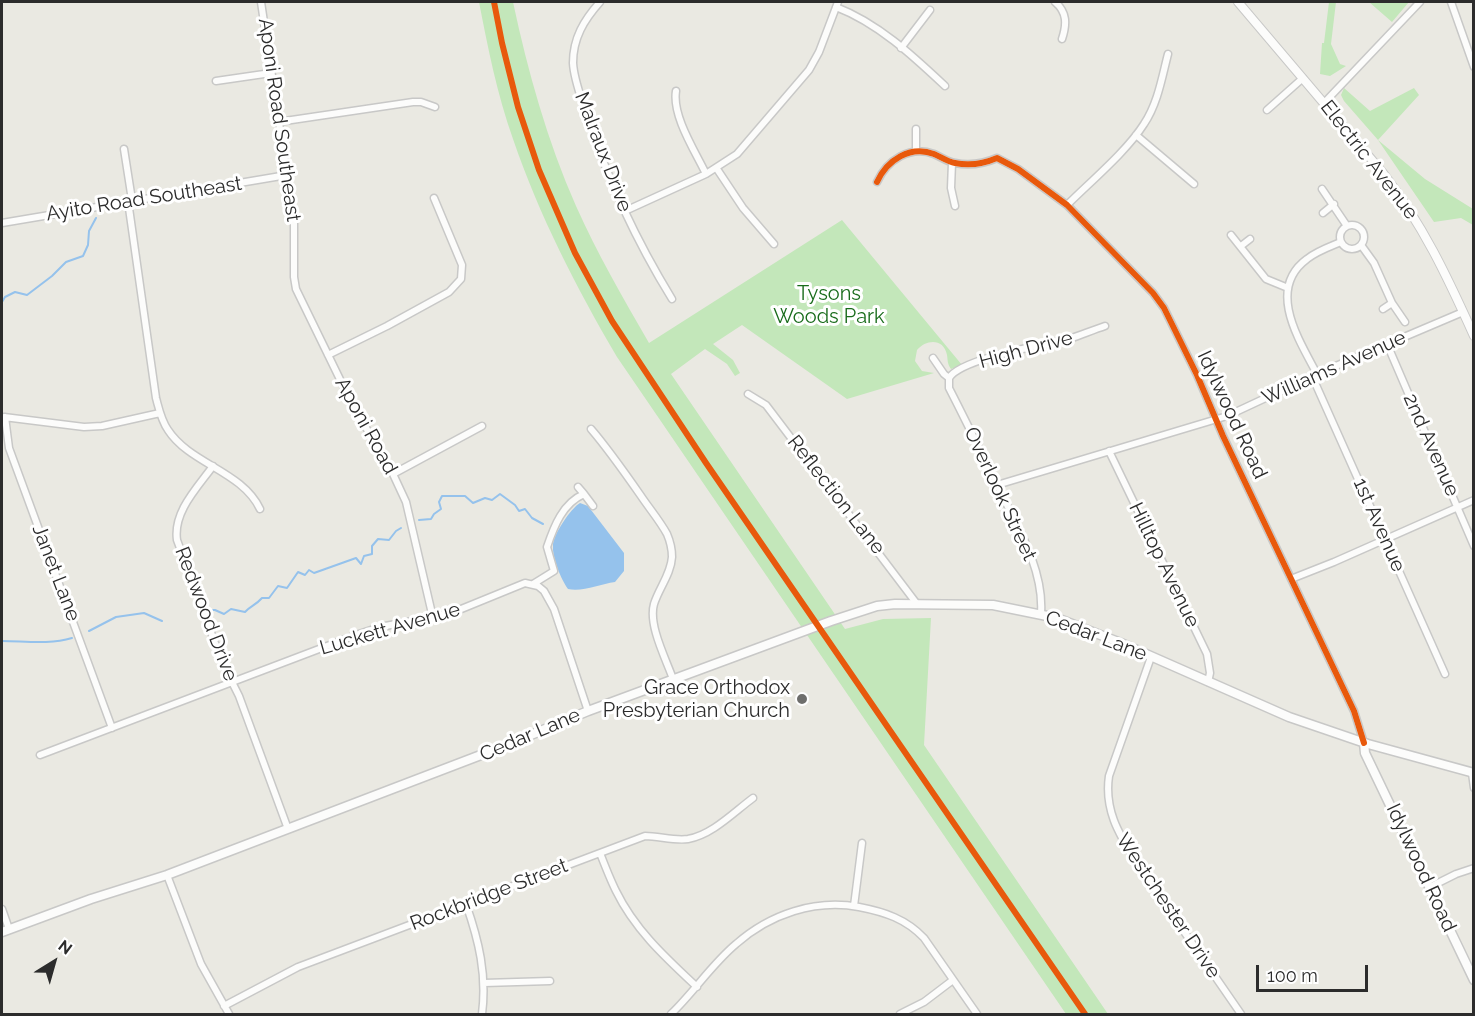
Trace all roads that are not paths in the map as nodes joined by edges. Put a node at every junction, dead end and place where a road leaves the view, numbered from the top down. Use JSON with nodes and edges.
{"nodes":[{"id":1,"x":261,"y":2,"type":"edge"},
{"id":2,"x":600,"y":2,"type":"edge"},
{"id":3,"x":1055,"y":2,"type":"edge"},
{"id":4,"x":1238,"y":2,"type":"edge"},
{"id":5,"x":1420,"y":2,"type":"edge"},
{"id":6,"x":1451,"y":2,"type":"edge"},
{"id":7,"x":837,"y":4,"type":"edge"},
{"id":8,"x":930,"y":10,"type":"dead end"},
{"id":9,"x":1062,"y":39,"type":"dead end"},
{"id":10,"x":901,"y":48,"type":"junction"},
{"id":11,"x":1168,"y":54,"type":"dead end"},
{"id":12,"x":1473,"y":67,"type":"edge"},
{"id":13,"x":271,"y":73,"type":"junction"},
{"id":14,"x":1303,"y":78,"type":"junction"},
{"id":15,"x":216,"y":81,"type":"dead end"},
{"id":16,"x":945,"y":86,"type":"dead end"},
{"id":17,"x":676,"y":90,"type":"dead end"},
{"id":18,"x":1324,"y":103,"type":"junction"},
{"id":19,"x":435,"y":107,"type":"dead end"},
{"id":20,"x":1267,"y":110,"type":"dead end"},
{"id":21,"x":278,"y":122,"type":"junction"},
{"id":22,"x":916,"y":129,"type":"dead end"},
{"id":23,"x":1136,"y":135,"type":"junction"},
{"id":24,"x":124,"y":149,"type":"dead end"},
{"id":25,"x":916,"y":150,"type":"junction"},
{"id":26,"x":952,"y":163,"type":"junction"},
{"id":27,"x":717,"y":169,"type":"junction"},
{"id":28,"x":706,"y":174,"type":"junction"},
{"id":29,"x":287,"y":176,"type":"junction"},
{"id":30,"x":878,"y":182,"type":"dead end"},
{"id":31,"x":1194,"y":184,"type":"dead end"},
{"id":32,"x":1322,"y":189,"type":"dead end"},
{"id":33,"x":434,"y":198,"type":"dead end"},
{"id":34,"x":130,"y":201,"type":"junction"},
{"id":35,"x":1334,"y":204,"type":"junction"},
{"id":36,"x":1067,"y":205,"type":"junction"},
{"id":37,"x":956,"y":206,"type":"dead end"},
{"id":38,"x":625,"y":211,"type":"junction"},
{"id":39,"x":1323,"y":213,"type":"dead end"},
{"id":40,"x":2,"y":223,"type":"edge"},
{"id":41,"x":1347,"y":226,"type":"junction"},
{"id":42,"x":1231,"y":235,"type":"dead end"},
{"id":43,"x":296,"y":238,"type":"joint"},
{"id":44,"x":1250,"y":239,"type":"dead end"},
{"id":45,"x":1341,"y":242,"type":"junction"},
{"id":46,"x":774,"y":244,"type":"dead end"},
{"id":47,"x":1361,"y":245,"type":"junction"},
{"id":48,"x":1240,"y":246,"type":"junction"},
{"id":49,"x":1288,"y":288,"type":"junction"},
{"id":50,"x":672,"y":299,"type":"dead end"},
{"id":51,"x":1392,"y":303,"type":"junction"},
{"id":52,"x":1383,"y":309,"type":"dead end"},
{"id":53,"x":1463,"y":312,"type":"junction"},
{"id":54,"x":1405,"y":322,"type":"dead end"},
{"id":55,"x":1105,"y":326,"type":"dead end"},
{"id":56,"x":1473,"y":336,"type":"edge"},
{"id":57,"x":1386,"y":344,"type":"junction"},
{"id":58,"x":328,"y":355,"type":"junction"},
{"id":59,"x":933,"y":358,"type":"dead end"},
{"id":60,"x":1315,"y":375,"type":"junction"},
{"id":61,"x":949,"y":378,"type":"junction"},
{"id":62,"x":747,"y":394,"type":"dead end"},
{"id":63,"x":160,"y":412,"type":"junction"},
{"id":64,"x":3,"y":417,"type":"edge"},
{"id":65,"x":1216,"y":420,"type":"junction"},
{"id":66,"x":482,"y":426,"type":"dead end"},
{"id":67,"x":591,"y":429,"type":"dead end"},
{"id":68,"x":1109,"y":451,"type":"junction"},
{"id":69,"x":213,"y":466,"type":"junction"},
{"id":70,"x":393,"y":474,"type":"junction"},
{"id":71,"x":997,"y":485,"type":"junction"},
{"id":72,"x":578,"y":486,"type":"dead end"},
{"id":73,"x":584,"y":494,"type":"junction"},
{"id":74,"x":1473,"y":500,"type":"edge"},
{"id":75,"x":593,"y":506,"type":"dead end"},
{"id":76,"x":1458,"y":507,"type":"junction"},
{"id":77,"x":260,"y":509,"type":"dead end"},
{"id":78,"x":1384,"y":539,"type":"junction"},
{"id":79,"x":1473,"y":546,"type":"edge"},
{"id":80,"x":1291,"y":579,"type":"junction"},
{"id":81,"x":535,"y":585,"type":"junction"},
{"id":82,"x":917,"y":604,"type":"junction"},
{"id":83,"x":1041,"y":613,"type":"junction"},
{"id":84,"x":433,"y":618,"type":"junction"},
{"id":85,"x":1151,"y":657,"type":"junction"},
{"id":86,"x":1445,"y":674,"type":"dead end"},
{"id":87,"x":674,"y":679,"type":"junction"},
{"id":88,"x":232,"y":681,"type":"junction"},
{"id":89,"x":1208,"y":682,"type":"junction"},
{"id":90,"x":588,"y":711,"type":"junction"},
{"id":91,"x":112,"y":728,"type":"junction"},
{"id":92,"x":1364,"y":742,"type":"junction"},
{"id":93,"x":40,"y":755,"type":"dead end"},
{"id":94,"x":1473,"y":773,"type":"edge"},
{"id":95,"x":1473,"y":788,"type":"edge"},
{"id":96,"x":753,"y":798,"type":"dead end"},
{"id":97,"x":288,"y":829,"type":"junction"},
{"id":98,"x":862,"y":843,"type":"dead end"},
{"id":99,"x":600,"y":853,"type":"junction"},
{"id":100,"x":1473,"y":868,"type":"edge"},
{"id":101,"x":166,"y":875,"type":"junction"},
{"id":102,"x":1430,"y":887,"type":"junction"},
{"id":103,"x":466,"y":904,"type":"junction"},
{"id":104,"x":854,"y":906,"type":"junction"},
{"id":105,"x":2,"y":909,"type":"edge"},
{"id":106,"x":5,"y":931,"type":"edge"},
{"id":107,"x":953,"y":980,"type":"junction"},
{"id":108,"x":1473,"y":980,"type":"edge"},
{"id":109,"x":550,"y":981,"type":"dead end"},
{"id":110,"x":484,"y":983,"type":"junction"},
{"id":111,"x":697,"y":987,"type":"junction"},
{"id":112,"x":224,"y":1006,"type":"junction"},
{"id":113,"x":229,"y":1014,"type":"edge"},
{"id":114,"x":482,"y":1014,"type":"edge"},
{"id":115,"x":671,"y":1014,"type":"edge"},
{"id":116,"x":900,"y":1014,"type":"edge"},
{"id":117,"x":977,"y":1014,"type":"edge"},
{"id":118,"x":1241,"y":1014,"type":"edge"}],
"edges":[{"from":1,"to":13,"type":"street","name":"Aponi Road Southeast"},
{"from":2,"to":38,"type":"street","name":"Malraux Drive"},
{"from":3,"to":9,"type":"street"},
{"from":4,"to":14,"type":"street","name":"Electric Avenue"},
{"from":5,"to":18,"type":"street"},
{"from":6,"to":12,"type":"street"},
{"from":7,"to":10,"type":"street"},
{"from":7,"to":27,"type":"street"},
{"from":8,"to":10,"type":"street"},
{"from":10,"to":16,"type":"street"},
{"from":11,"to":23,"type":"street"},
{"from":13,"to":15,"type":"street"},
{"from":13,"to":21,"type":"street","name":"Aponi Road Southeast"},
{"from":14,"to":18,"type":"street","name":"Electric Avenue"},
{"from":14,"to":20,"type":"street"},
{"from":17,"to":28,"type":"street"},
{"from":18,"to":53,"type":"street","name":"Electric Avenue"},
{"from":19,"to":21,"type":"street"},
{"from":21,"to":29,"type":"street","name":"Aponi Road Southeast"},
{"from":22,"to":25,"type":"street"},
{"from":23,"to":31,"type":"street"},
{"from":23,"to":36,"type":"street"},
{"from":24,"to":34,"type":"street"},
{"from":25,"to":26,"type":"street"},
{"from":25,"to":30,"type":"street"},
{"from":26,"to":36,"type":"street","name":"Idylwood Road"},
{"from":26,"to":37,"type":"street"},
{"from":27,"to":28,"type":"street"},
{"from":27,"to":46,"type":"street"},
{"from":28,"to":38,"type":"street"},
{"from":29,"to":34,"type":"street","name":"Ayito Road Southeast"},
{"from":29,"to":43,"type":"street","name":"Aponi Road Southeast"},
{"from":32,"to":35,"type":"street"},
{"from":33,"to":58,"type":"street"},
{"from":34,"to":40,"type":"street","name":"Ayito Road Southeast"},
{"from":34,"to":63,"type":"street"},
{"from":35,"to":39,"type":"street"},
{"from":35,"to":41,"type":"street"},
{"from":36,"to":65,"type":"street","name":"Idylwood Road"},
{"from":38,"to":50,"type":"street","name":"Malraux Drive"},
{"from":41,"to":45,"type":"street"},
{"from":41,"to":47,"type":"street"},
{"from":42,"to":48,"type":"street"},
{"from":43,"to":58,"type":"street","name":"Aponi Road"},
{"from":44,"to":48,"type":"street"},
{"from":45,"to":47,"type":"street"},
{"from":45,"to":49,"type":"street"},
{"from":47,"to":51,"type":"street"},
{"from":48,"to":49,"type":"street"},
{"from":49,"to":60,"type":"street","name":"1st Avenue"},
{"from":51,"to":52,"type":"street"},
{"from":51,"to":54,"type":"street"},
{"from":53,"to":56,"type":"street","name":"Electric Avenue"},
{"from":53,"to":57,"type":"street","name":"Williams Avenue"},
{"from":55,"to":61,"type":"street","name":"High Drive"},
{"from":57,"to":60,"type":"street","name":"Williams Avenue"},
{"from":57,"to":76,"type":"street","name":"2nd Avenue"},
{"from":58,"to":70,"type":"street","name":"Aponi Road"},
{"from":59,"to":61,"type":"street"},
{"from":60,"to":65,"type":"street","name":"Williams Avenue"},
{"from":60,"to":78,"type":"street","name":"1st Avenue"},
{"from":61,"to":71,"type":"street","name":"Overlook Street"},
{"from":62,"to":82,"type":"street","name":"Reflection Lane"},
{"from":63,"to":64,"type":"street"},
{"from":63,"to":69,"type":"street"},
{"from":64,"to":91,"type":"street","name":"Janet Lane"},
{"from":65,"to":68,"type":"street","name":"Williams Avenue"},
{"from":65,"to":80,"type":"street","name":"Idylwood Road"},
{"from":66,"to":70,"type":"street"},
{"from":67,"to":87,"type":"street"},
{"from":68,"to":71,"type":"street","name":"Williams Avenue"},
{"from":68,"to":89,"type":"street","name":"Hilltop Avenue"},
{"from":69,"to":77,"type":"street"},
{"from":69,"to":88,"type":"street","name":"Redwood Drive"},
{"from":70,"to":84,"type":"street","name":"Aponi Road"},
{"from":71,"to":83,"type":"street","name":"Overlook Street"},
{"from":72,"to":73,"type":"street"},
{"from":73,"to":75,"type":"street"},
{"from":73,"to":81,"type":"street"},
{"from":74,"to":76,"type":"street"},
{"from":76,"to":78,"type":"street"},
{"from":76,"to":79,"type":"street","name":"2nd Avenue"},
{"from":78,"to":80,"type":"street"},
{"from":78,"to":86,"type":"street","name":"1st Avenue"},
{"from":80,"to":92,"type":"street","name":"Idylwood Road"},
{"from":81,"to":84,"type":"street","name":"Luckett Avenue"},
{"from":81,"to":90,"type":"street"},
{"from":82,"to":83,"type":"main road","name":"Cedar Lane"},
{"from":82,"to":87,"type":"main road","name":"Cedar Lane"},
{"from":83,"to":85,"type":"main road","name":"Cedar Lane"},
{"from":84,"to":88,"type":"street","name":"Luckett Avenue"},
{"from":85,"to":89,"type":"main road","name":"Cedar Lane"},
{"from":85,"to":118,"type":"street","name":"Westchester Drive"},
{"from":87,"to":90,"type":"main road","name":"Cedar Lane"},
{"from":88,"to":91,"type":"street","name":"Luckett Avenue"},
{"from":88,"to":97,"type":"street","name":"Redwood Drive"},
{"from":89,"to":92,"type":"main road","name":"Cedar Lane"},
{"from":90,"to":97,"type":"main road","name":"Cedar Lane"},
{"from":91,"to":93,"type":"street","name":"Luckett Avenue"},
{"from":92,"to":94,"type":"main road","name":"Cedar Lane"},
{"from":92,"to":102,"type":"main road","name":"Idylwood Road"},
{"from":94,"to":95,"type":"street"},
{"from":96,"to":99,"type":"street","name":"Rockbridge Street"},
{"from":97,"to":101,"type":"main road","name":"Cedar Lane"},
{"from":98,"to":104,"type":"street"},
{"from":99,"to":103,"type":"street","name":"Rockbridge Street"},
{"from":99,"to":111,"type":"street"},
{"from":100,"to":102,"type":"street"},
{"from":101,"to":106,"type":"main road","name":"Cedar Lane"},
{"from":101,"to":112,"type":"street"},
{"from":102,"to":108,"type":"main road","name":"Idylwood Road"},
{"from":103,"to":110,"type":"street"},
{"from":103,"to":112,"type":"street","name":"Rockbridge Street"},
{"from":104,"to":107,"type":"street"},
{"from":104,"to":111,"type":"street"},
{"from":105,"to":106,"type":"street"},
{"from":107,"to":116,"type":"street"},
{"from":107,"to":117,"type":"street"},
{"from":109,"to":110,"type":"street"},
{"from":110,"to":114,"type":"street"},
{"from":111,"to":115,"type":"street"},
{"from":112,"to":113,"type":"street"}]}
